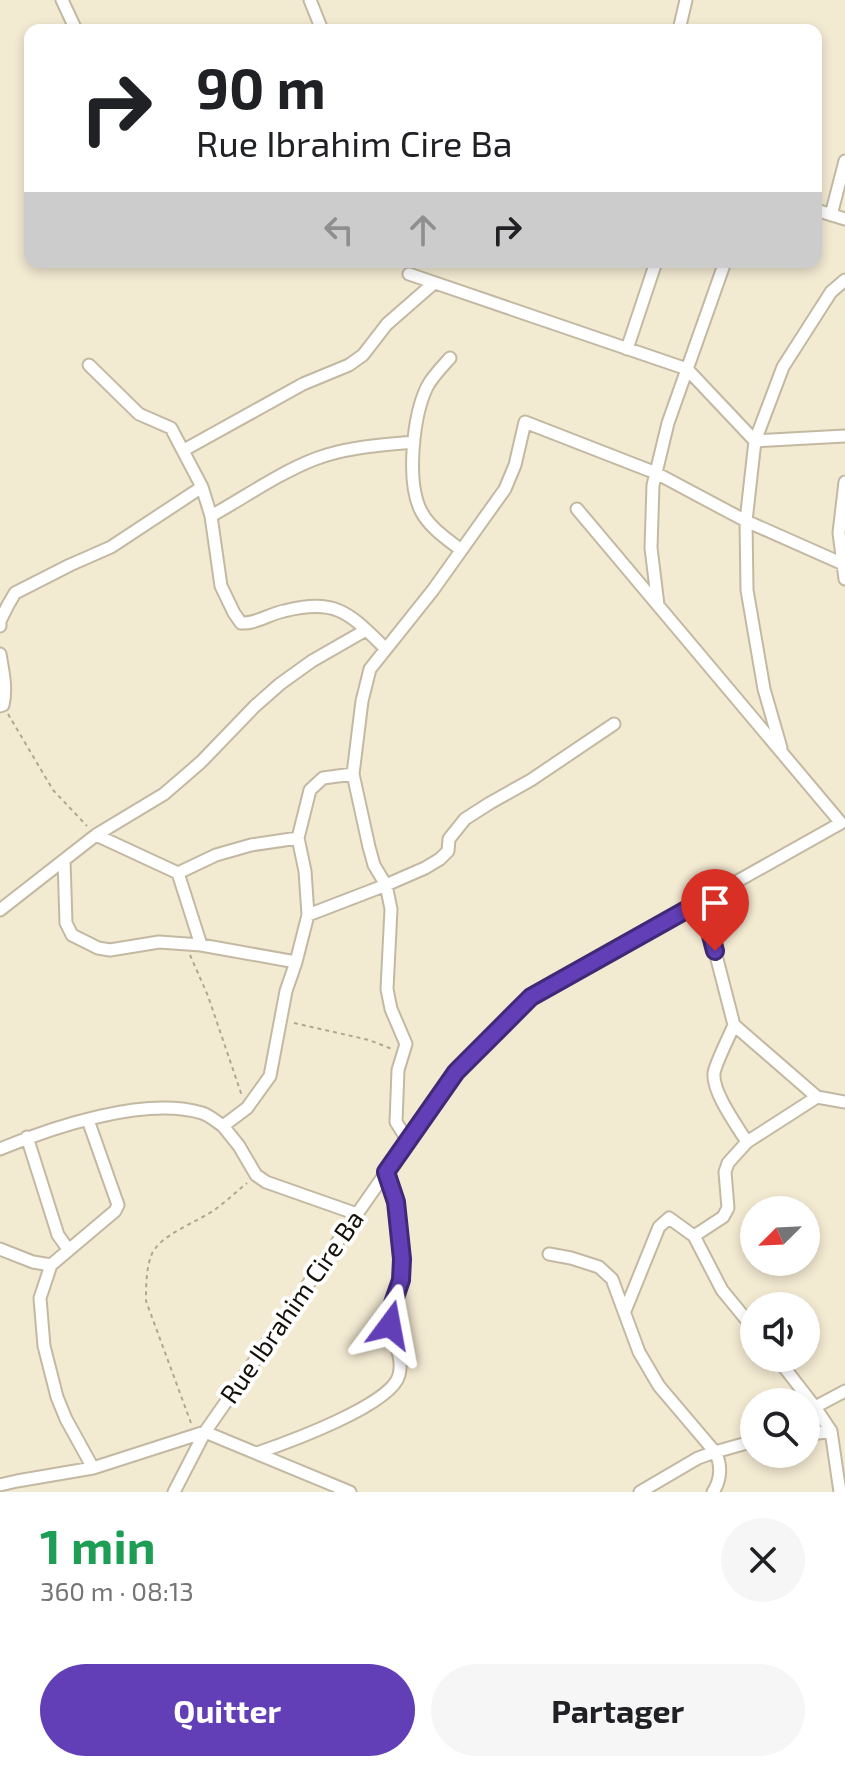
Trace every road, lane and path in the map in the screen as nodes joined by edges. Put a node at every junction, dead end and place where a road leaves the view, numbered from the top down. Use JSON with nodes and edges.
{"nodes":[{"id":1,"x":62,"y":0,"type":"edge"},
{"id":2,"x":310,"y":0,"type":"edge"},
{"id":3,"x":686,"y":0,"type":"edge"},
{"id":4,"x":73,"y":24,"type":"edge"},
{"id":5,"x":320,"y":24,"type":"edge"},
{"id":6,"x":680,"y":24,"type":"edge"},
{"id":7,"x":845,"y":161,"type":"edge"},
{"id":8,"x":822,"y":212,"type":"edge"},
{"id":9,"x":831,"y":215,"type":"junction"},
{"id":10,"x":845,"y":219,"type":"edge"},
{"id":11,"x":654,"y":268,"type":"edge"},
{"id":12,"x":723,"y":268,"type":"edge"},
{"id":13,"x":409,"y":274,"type":"dead end"},
{"id":14,"x":845,"y":280,"type":"edge"},
{"id":15,"x":434,"y":283,"type":"junction"},
{"id":16,"x":627,"y":349,"type":"junction"},
{"id":17,"x":450,"y":358,"type":"dead end"},
{"id":18,"x":89,"y":365,"type":"dead end"},
{"id":19,"x":687,"y":369,"type":"junction"},
{"id":20,"x":845,"y":436,"type":"edge"},
{"id":21,"x":755,"y":441,"type":"junction"},
{"id":22,"x":414,"y":442,"type":"junction"},
{"id":23,"x":184,"y":450,"type":"junction"},
{"id":24,"x":656,"y":473,"type":"junction"},
{"id":25,"x":845,"y":482,"type":"edge"},
{"id":26,"x":202,"y":487,"type":"junction"},
{"id":27,"x":577,"y":509,"type":"dead end"},
{"id":28,"x":211,"y":516,"type":"junction"},
{"id":29,"x":746,"y":521,"type":"junction"},
{"id":30,"x":461,"y":550,"type":"junction"},
{"id":31,"x":843,"y":564,"type":"edge"},
{"id":32,"x":845,"y":579,"type":"edge"},
{"id":33,"x":658,"y":606,"type":"junction"},
{"id":34,"x":0,"y":626,"type":"edge"},
{"id":35,"x":366,"y":630,"type":"junction"},
{"id":36,"x":385,"y":648,"type":"junction"},
{"id":37,"x":0,"y":654,"type":"edge"},
{"id":38,"x":1,"y":706,"type":"edge"},
{"id":39,"x":614,"y":724,"type":"dead end"},
{"id":40,"x":782,"y":753,"type":"junction"},
{"id":41,"x":353,"y":774,"type":"junction"},
{"id":42,"x":96,"y":835,"type":"junction"},
{"id":43,"x":298,"y":838,"type":"junction"},
{"id":44,"x":64,"y":860,"type":"junction"},
{"id":45,"x":178,"y":873,"type":"junction"},
{"id":46,"x":386,"y":885,"type":"junction"},
{"id":47,"x":702,"y":901,"type":"junction"},
{"id":48,"x":0,"y":910,"type":"edge"},
{"id":49,"x":308,"y":915,"type":"junction"},
{"id":50,"x":186,"y":944,"type":"junction"},
{"id":51,"x":201,"y":945,"type":"junction"},
{"id":52,"x":296,"y":962,"type":"junction"},
{"id":53,"x":281,"y":1020,"type":"junction"},
{"id":54,"x":734,"y":1025,"type":"junction"},
{"id":55,"x":404,"y":1053,"type":"junction"},
{"id":56,"x":817,"y":1097,"type":"junction"},
{"id":57,"x":845,"y":1102,"type":"edge"},
{"id":58,"x":247,"y":1108,"type":"junction"},
{"id":59,"x":88,"y":1120,"type":"junction"},
{"id":60,"x":223,"y":1126,"type":"junction"},
{"id":61,"x":27,"y":1137,"type":"junction"},
{"id":62,"x":408,"y":1141,"type":"junction"},
{"id":63,"x":747,"y":1142,"type":"junction"},
{"id":64,"x":0,"y":1149,"type":"edge"},
{"id":65,"x":386,"y":1172,"type":"junction"},
{"id":66,"x":256,"y":1175,"type":"junction"},
{"id":67,"x":357,"y":1214,"type":"junction"},
{"id":68,"x":694,"y":1236,"type":"junction"},
{"id":69,"x":0,"y":1249,"type":"edge"},
{"id":70,"x":68,"y":1249,"type":"junction"},
{"id":71,"x":549,"y":1254,"type":"dead end"},
{"id":72,"x":51,"y":1265,"type":"junction"},
{"id":73,"x":625,"y":1311,"type":"junction"},
{"id":74,"x":740,"y":1313,"type":"edge"},
{"id":75,"x":788,"y":1372,"type":"edge"},
{"id":76,"x":800,"y":1388,"type":"edge"},
{"id":77,"x":845,"y":1391,"type":"edge"},
{"id":78,"x":820,"y":1404,"type":"edge"},
{"id":79,"x":820,"y":1414,"type":"edge"},
{"id":80,"x":831,"y":1431,"type":"junction"},
{"id":81,"x":820,"y":1433,"type":"edge"},
{"id":82,"x":200,"y":1434,"type":"junction"},
{"id":83,"x":740,"y":1445,"type":"edge"},
{"id":84,"x":715,"y":1452,"type":"junction"},
{"id":85,"x":257,"y":1453,"type":"junction"},
{"id":86,"x":93,"y":1468,"type":"junction"},
{"id":87,"x":0,"y":1485,"type":"edge"},
{"id":88,"x":174,"y":1492,"type":"edge"},
{"id":89,"x":350,"y":1492,"type":"edge"},
{"id":90,"x":640,"y":1492,"type":"edge"},
{"id":91,"x":713,"y":1492,"type":"edge"},
{"id":92,"x":840,"y":1492,"type":"edge"}],
"edges":[{"from":1,"to":4,"type":"street"},
{"from":2,"to":5,"type":"street"},
{"from":3,"to":6,"type":"street"},
{"from":7,"to":9,"type":"street"},
{"from":8,"to":9,"type":"street"},
{"from":9,"to":10,"type":"street"},
{"from":11,"to":16,"type":"street"},
{"from":12,"to":19,"type":"street"},
{"from":13,"to":15,"type":"street"},
{"from":14,"to":21,"type":"street"},
{"from":15,"to":16,"type":"street"},
{"from":15,"to":23,"type":"street"},
{"from":16,"to":19,"type":"street"},
{"from":17,"to":22,"type":"street"},
{"from":18,"to":23,"type":"street"},
{"from":19,"to":21,"type":"street"},
{"from":19,"to":24,"type":"street"},
{"from":20,"to":21,"type":"street"},
{"from":21,"to":29,"type":"street"},
{"from":22,"to":28,"type":"street"},
{"from":22,"to":30,"type":"street"},
{"from":23,"to":26,"type":"street"},
{"from":24,"to":29,"type":"street"},
{"from":24,"to":30,"type":"street"},
{"from":24,"to":33,"type":"street"},
{"from":25,"to":31,"type":"street"},
{"from":26,"to":28,"type":"street"},
{"from":26,"to":34,"type":"street"},
{"from":27,"to":33,"type":"street"},
{"from":28,"to":35,"type":"street"},
{"from":29,"to":31,"type":"street"},
{"from":29,"to":40,"type":"street"},
{"from":30,"to":36,"type":"street"},
{"from":31,"to":32,"type":"street"},
{"from":33,"to":40,"type":"street"},
{"from":35,"to":36,"type":"street"},
{"from":35,"to":42,"type":"street"},
{"from":36,"to":41,"type":"street"},
{"from":37,"to":38,"type":"street"},
{"from":38,"to":42,"type":"path"},
{"from":39,"to":46,"type":"street"},
{"from":40,"to":47,"type":"street","name":"Rue Ibrahim Cire Ba"},
{"from":41,"to":43,"type":"street"},
{"from":41,"to":46,"type":"street"},
{"from":42,"to":44,"type":"street"},
{"from":42,"to":45,"type":"street"},
{"from":43,"to":45,"type":"street"},
{"from":43,"to":49,"type":"street"},
{"from":44,"to":48,"type":"street"},
{"from":44,"to":50,"type":"street"},
{"from":45,"to":51,"type":"street"},
{"from":46,"to":49,"type":"street"},
{"from":46,"to":55,"type":"street"},
{"from":47,"to":54,"type":"street"},
{"from":47,"to":62,"type":"street","name":"Rue Ibrahim Cire Ba"},
{"from":49,"to":52,"type":"street"},
{"from":50,"to":51,"type":"street"},
{"from":50,"to":58,"type":"path"},
{"from":51,"to":52,"type":"street"},
{"from":52,"to":53,"type":"street"},
{"from":53,"to":55,"type":"path"},
{"from":53,"to":58,"type":"street"},
{"from":54,"to":56,"type":"street"},
{"from":54,"to":63,"type":"street"},
{"from":55,"to":62,"type":"street"},
{"from":56,"to":57,"type":"street"},
{"from":56,"to":63,"type":"street"},
{"from":58,"to":60,"type":"street"},
{"from":59,"to":60,"type":"street"},
{"from":59,"to":61,"type":"street"},
{"from":59,"to":70,"type":"street"},
{"from":60,"to":66,"type":"street"},
{"from":61,"to":64,"type":"street"},
{"from":61,"to":70,"type":"street"},
{"from":62,"to":65,"type":"street","name":"Rue Ibrahim Cire Ba"},
{"from":63,"to":68,"type":"street"},
{"from":65,"to":67,"type":"street","name":"Rue Ibrahim Cire Ba"},
{"from":65,"to":85,"type":"street"},
{"from":66,"to":67,"type":"street"},
{"from":66,"to":82,"type":"path"},
{"from":67,"to":82,"type":"street","name":"Rue Ibrahim Cire Ba"},
{"from":68,"to":73,"type":"street"},
{"from":68,"to":74,"type":"street"},
{"from":69,"to":72,"type":"street"},
{"from":70,"to":72,"type":"street"},
{"from":71,"to":73,"type":"street"},
{"from":72,"to":86,"type":"street"},
{"from":73,"to":84,"type":"street"},
{"from":75,"to":76,"type":"street"},
{"from":77,"to":78,"type":"street"},
{"from":79,"to":80,"type":"street"},
{"from":80,"to":81,"type":"street"},
{"from":80,"to":92,"type":"street"},
{"from":82,"to":85,"type":"street"},
{"from":82,"to":86,"type":"street"},
{"from":82,"to":88,"type":"street","name":"Rue Ibrahim Cire Ba"},
{"from":83,"to":84,"type":"street"},
{"from":84,"to":90,"type":"street"},
{"from":84,"to":91,"type":"street"},
{"from":85,"to":89,"type":"street"},
{"from":86,"to":87,"type":"street"}]}
